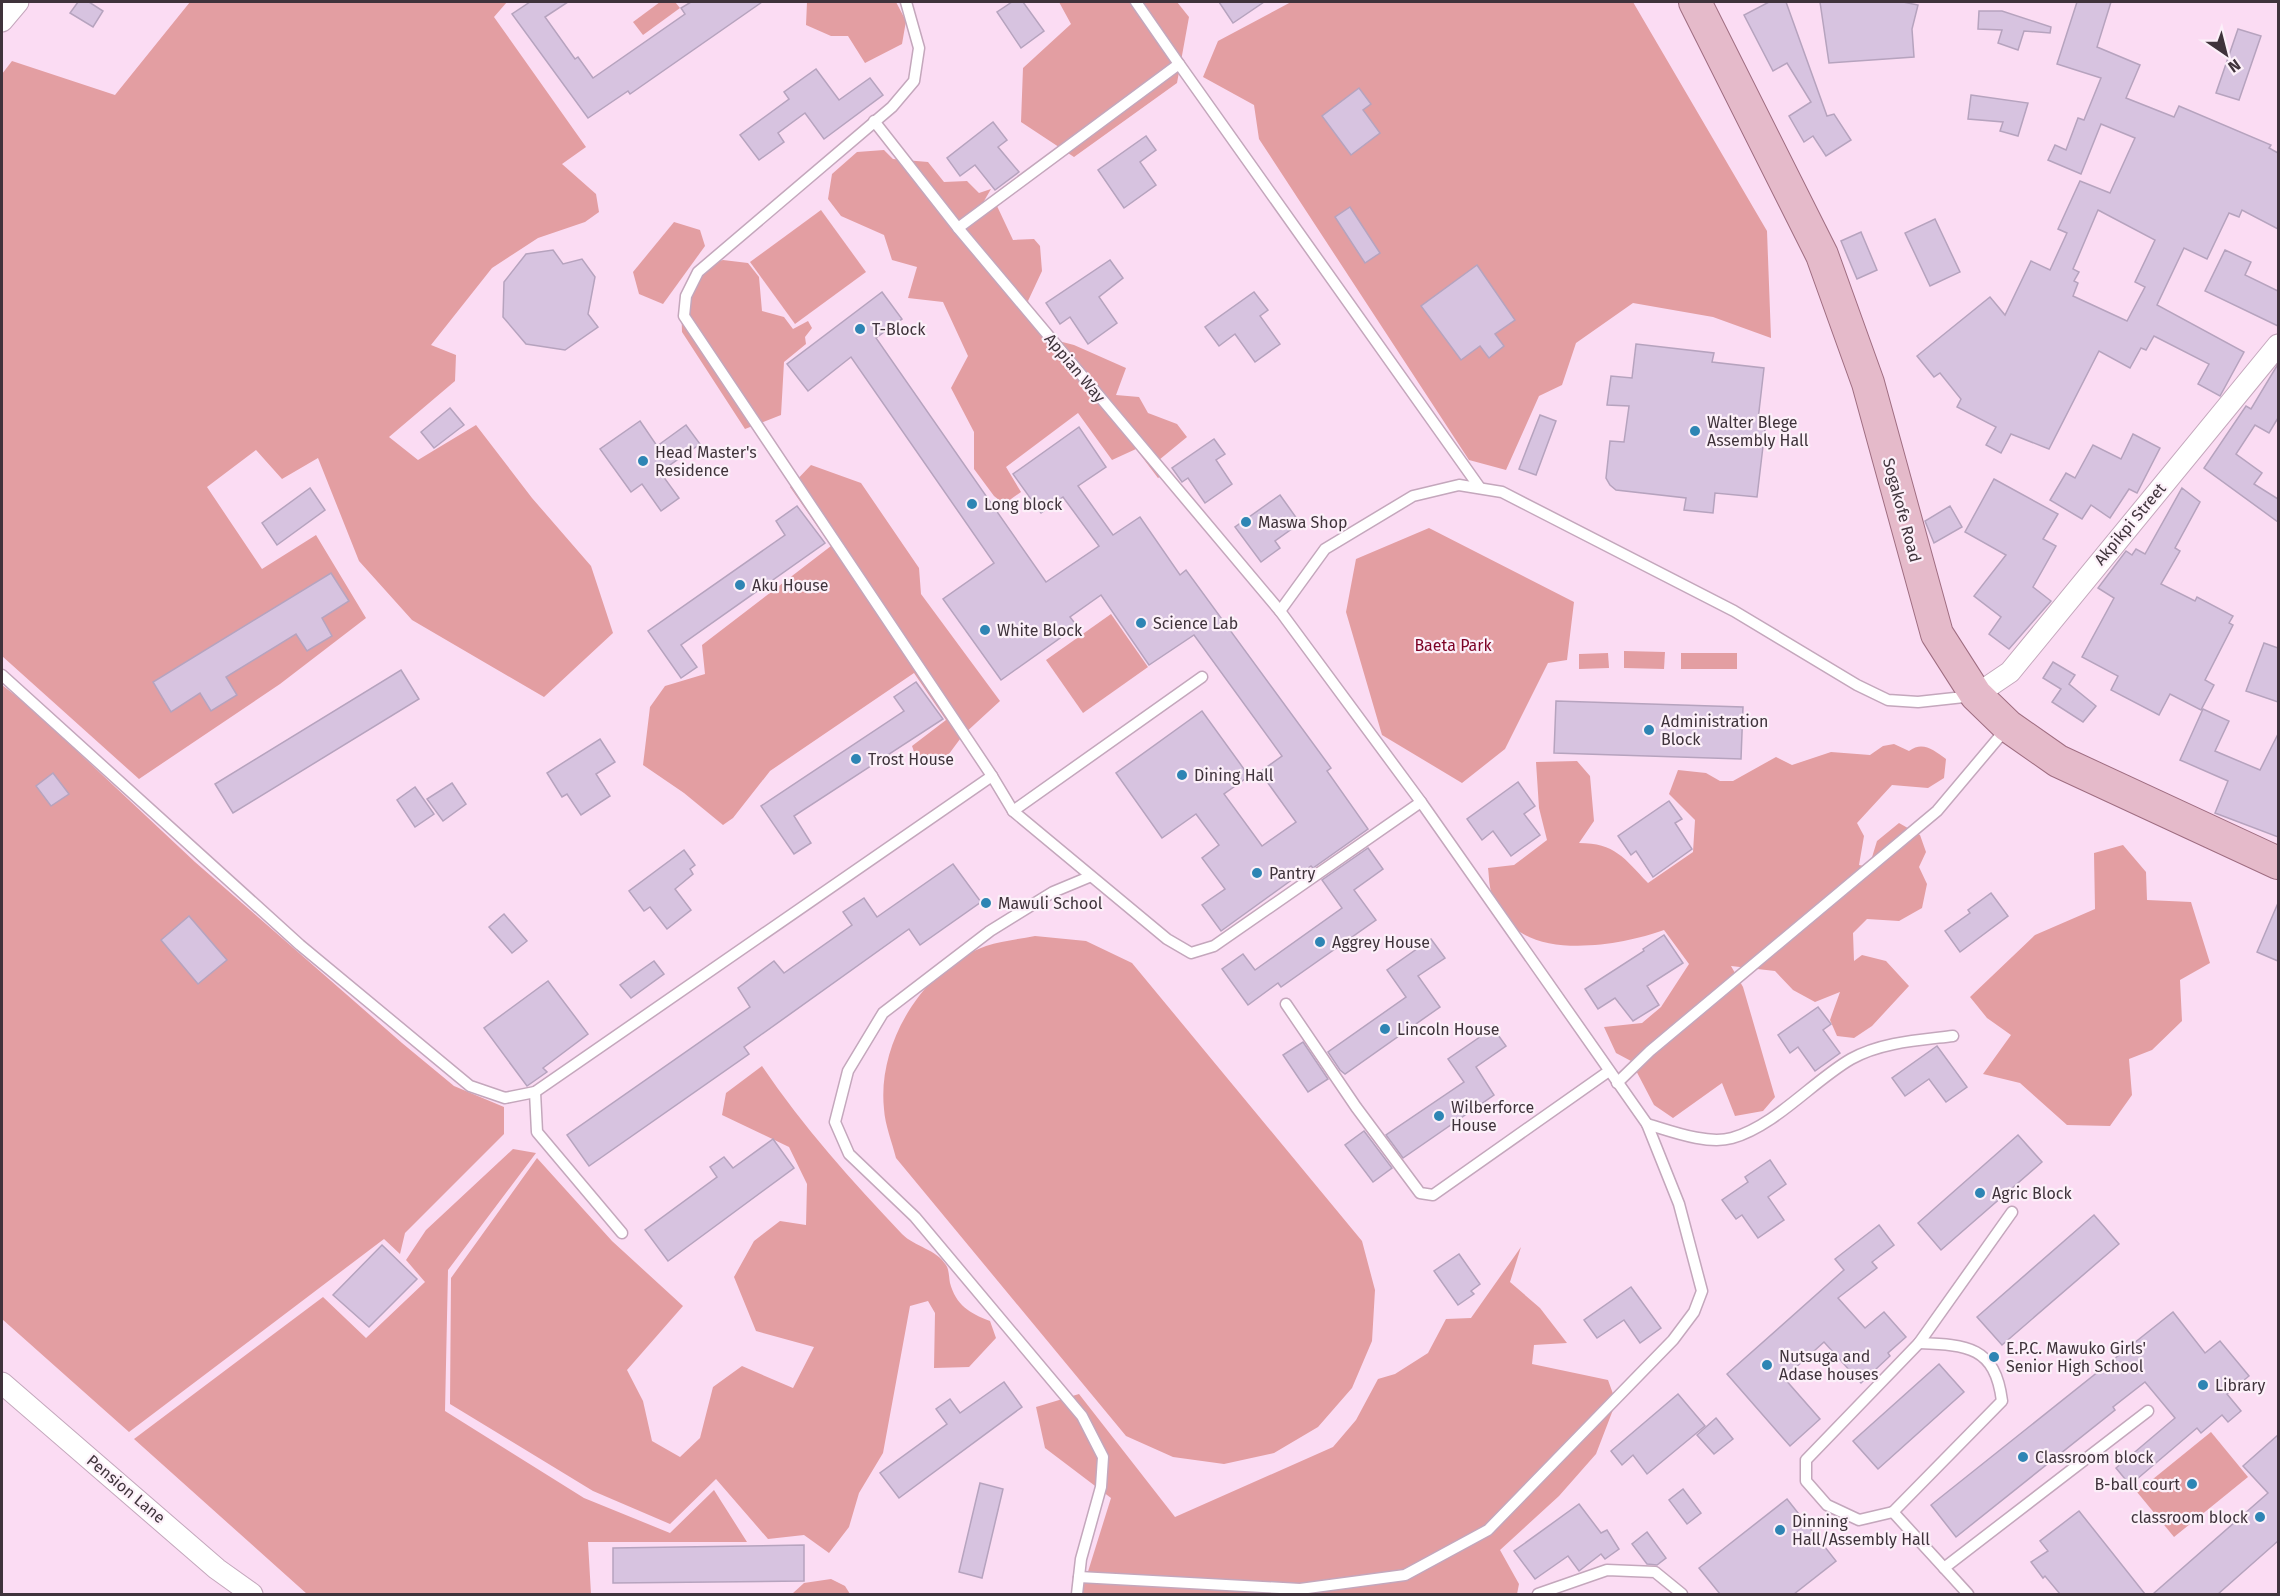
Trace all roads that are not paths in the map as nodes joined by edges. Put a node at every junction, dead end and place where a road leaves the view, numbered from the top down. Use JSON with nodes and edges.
{"nodes":[{"id":1,"x":18,"y":2,"type":"edge"},
{"id":2,"x":906,"y":2,"type":"edge"},
{"id":3,"x":1136,"y":2,"type":"edge"},
{"id":4,"x":1697,"y":2,"type":"edge"},
{"id":5,"x":2,"y":21,"type":"edge"},
{"id":6,"x":1179,"y":64,"type":"junction"},
{"id":7,"x":874,"y":121,"type":"junction"},
{"id":8,"x":958,"y":228,"type":"junction"},
{"id":9,"x":2278,"y":345,"type":"edge"},
{"id":10,"x":1480,"y":488,"type":"junction"},
{"id":11,"x":1280,"y":611,"type":"junction"},
{"id":12,"x":2,"y":675,"type":"edge"},
{"id":13,"x":1202,"y":677,"type":"dead end"},
{"id":14,"x":1976,"y":695,"type":"junction"},
{"id":15,"x":2008,"y":726,"type":"junction"},
{"id":16,"x":992,"y":776,"type":"junction"},
{"id":17,"x":1421,"y":802,"type":"junction"},
{"id":18,"x":1013,"y":811,"type":"junction"},
{"id":19,"x":2278,"y":861,"type":"edge"},
{"id":20,"x":1089,"y":877,"type":"junction"},
{"id":21,"x":1286,"y":1004,"type":"dead end"},
{"id":22,"x":1953,"y":1036,"type":"dead end"},
{"id":23,"x":1609,"y":1071,"type":"junction"},
{"id":24,"x":1617,"y":1083,"type":"junction"},
{"id":25,"x":535,"y":1092,"type":"junction"},
{"id":26,"x":1647,"y":1124,"type":"junction"},
{"id":27,"x":2012,"y":1212,"type":"dead end"},
{"id":28,"x":622,"y":1233,"type":"dead end"},
{"id":29,"x":1919,"y":1343,"type":"junction"},
{"id":30,"x":2,"y":1383,"type":"edge"},
{"id":31,"x":2148,"y":1411,"type":"dead end"},
{"id":32,"x":1893,"y":1512,"type":"junction"},
{"id":33,"x":1944,"y":1568,"type":"junction"},
{"id":34,"x":1079,"y":1577,"type":"junction"},
{"id":35,"x":252,"y":1594,"type":"edge"},
{"id":36,"x":1077,"y":1594,"type":"edge"},
{"id":37,"x":1538,"y":1594,"type":"edge"},
{"id":38,"x":1682,"y":1594,"type":"edge"},
{"id":39,"x":1968,"y":1594,"type":"edge"}],
"edges":[{"from":1,"to":5,"type":"street"},
{"from":2,"to":7,"type":"lane"},
{"from":3,"to":6,"type":"lane"},
{"from":4,"to":14,"type":"main road","name":"Sogakofe Road"},
{"from":6,"to":8,"type":"lane"},
{"from":6,"to":10,"type":"lane"},
{"from":7,"to":8,"type":"lane","name":"Appian Way"},
{"from":7,"to":16,"type":"lane"},
{"from":8,"to":11,"type":"lane","name":"Appian Way"},
{"from":9,"to":14,"type":"street","name":"Akpikpi Street"},
{"from":10,"to":11,"type":"lane"},
{"from":10,"to":14,"type":"lane"},
{"from":11,"to":17,"type":"lane","name":"Appian Way"},
{"from":12,"to":25,"type":"lane"},
{"from":13,"to":18,"type":"lane"},
{"from":14,"to":15,"type":"main road","name":"Sogakofe Road"},
{"from":15,"to":19,"type":"main road","name":"Sogakofe Road"},
{"from":15,"to":24,"type":"lane"},
{"from":16,"to":18,"type":"lane"},
{"from":16,"to":25,"type":"lane"},
{"from":17,"to":20,"type":"lane"},
{"from":17,"to":23,"type":"lane","name":"Appian Way"},
{"from":18,"to":20,"type":"lane"},
{"from":20,"to":34,"type":"lane"},
{"from":21,"to":23,"type":"lane"},
{"from":22,"to":26,"type":"lane"},
{"from":23,"to":24,"type":"lane","name":"Appian Way"},
{"from":24,"to":26,"type":"lane","name":"Appian Way"},
{"from":25,"to":28,"type":"lane"},
{"from":26,"to":34,"type":"lane","name":"Appian Way"},
{"from":27,"to":29,"type":"lane"},
{"from":29,"to":32,"type":"lane"},
{"from":29,"to":32,"type":"lane"},
{"from":30,"to":35,"type":"street","name":"Pension Lane"},
{"from":31,"to":33,"type":"lane"},
{"from":32,"to":33,"type":"lane"},
{"from":33,"to":39,"type":"lane"},
{"from":34,"to":36,"type":"lane"},
{"from":37,"to":38,"type":"lane"}]}
